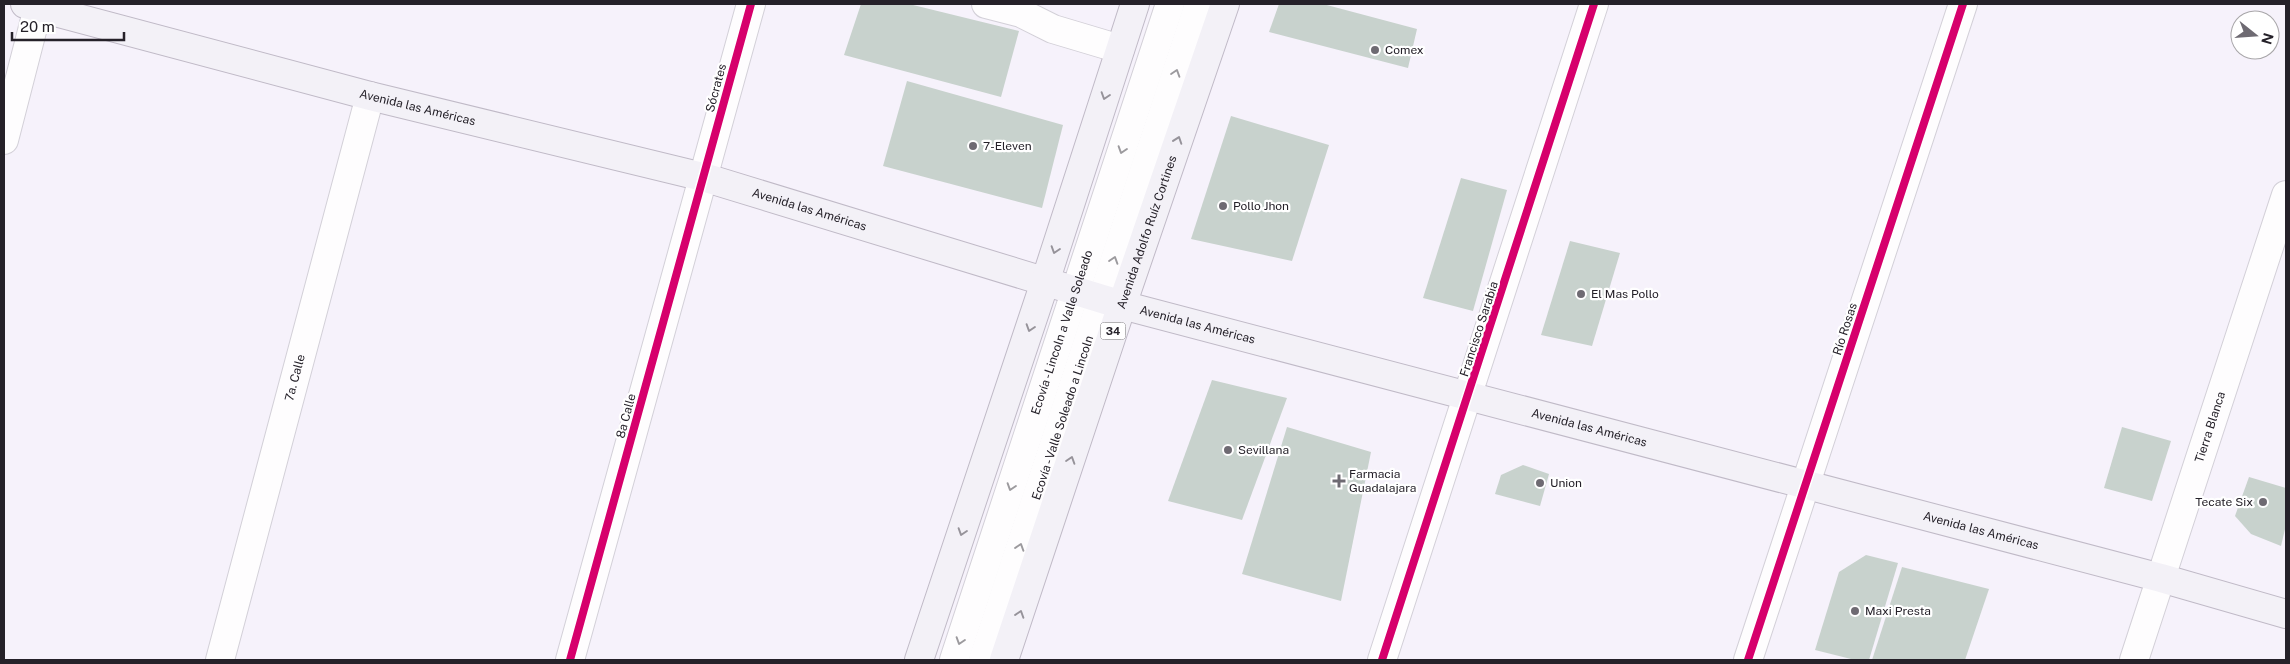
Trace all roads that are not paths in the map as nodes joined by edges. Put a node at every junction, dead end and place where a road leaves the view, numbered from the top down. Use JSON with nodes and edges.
{"nodes":[{"id":1,"x":751,"y":4,"type":"edge"},
{"id":2,"x":986,"y":4,"type":"edge"},
{"id":3,"x":1134,"y":4,"type":"edge"},
{"id":4,"x":1170,"y":4,"type":"edge"},
{"id":5,"x":1199,"y":4,"type":"edge"},
{"id":6,"x":1225,"y":4,"type":"edge"},
{"id":7,"x":1594,"y":4,"type":"edge"},
{"id":8,"x":1963,"y":4,"type":"edge"},
{"id":9,"x":34,"y":5,"type":"edge"},
{"id":10,"x":1120,"y":49,"type":"junction"},
{"id":11,"x":370,"y":96,"type":"junction"},
{"id":12,"x":4,"y":140,"type":"edge"},
{"id":13,"x":703,"y":177,"type":"junction"},
{"id":14,"x":2286,"y":195,"type":"edge"},
{"id":15,"x":1045,"y":282,"type":"junction"},
{"id":16,"x":1075,"y":291,"type":"junction"},
{"id":17,"x":1112,"y":302,"type":"junction"},
{"id":18,"x":1469,"y":397,"type":"junction"},
{"id":19,"x":1806,"y":484,"type":"junction"},
{"id":20,"x":2162,"y":578,"type":"junction"},
{"id":21,"x":2286,"y":614,"type":"edge"},
{"id":22,"x":220,"y":660,"type":"edge"},
{"id":23,"x":570,"y":660,"type":"edge"},
{"id":24,"x":919,"y":660,"type":"edge"},
{"id":25,"x":954,"y":660,"type":"edge"},
{"id":26,"x":983,"y":660,"type":"edge"},
{"id":27,"x":1004,"y":660,"type":"edge"},
{"id":28,"x":1382,"y":660,"type":"edge"},
{"id":29,"x":1748,"y":660,"type":"edge"},
{"id":30,"x":2134,"y":660,"type":"edge"}],
"edges":[{"from":1,"to":13,"type":"street","name":"Sócrates"},
{"from":2,"to":10,"type":"street"},
{"from":3,"to":10,"type":"main road"},
{"from":4,"to":16,"type":"street","name":"Ecovía - Lincoln a Valle Soleado","one_way":true},
{"from":17,"to":5,"type":"street","name":"Ecovía - Valle Soleado a Lincoln","one_way":true},
{"from":17,"to":6,"type":"main road","name":"Avenida Adolfo Ruíz Cortines","number":"34","one_way":true},
{"from":7,"to":18,"type":"street","name":"Francisco Sarabia"},
{"from":8,"to":19,"type":"street","name":"Río Rosas"},
{"from":9,"to":11,"type":"main road","name":"Avenida las Américas"},
{"from":9,"to":12,"type":"street"},
{"from":10,"to":15,"type":"main road","one_way":true},
{"from":11,"to":13,"type":"main road","name":"Avenida las Américas"},
{"from":11,"to":22,"type":"street","name":"7a. Calle"},
{"from":13,"to":15,"type":"main road","name":"Avenida las Américas"},
{"from":13,"to":23,"type":"street","name":"8a Calle"},
{"from":14,"to":20,"type":"street","name":"Tierra Blanca"},
{"from":15,"to":16,"type":"main road","name":"Avenida las Américas"},
{"from":15,"to":24,"type":"main road","one_way":true},
{"from":16,"to":17,"type":"main road","name":"Avenida las Américas"},
{"from":16,"to":25,"type":"street","name":"Ecovía - Lincoln a Valle Soleado","one_way":true},
{"from":17,"to":18,"type":"main road","name":"Avenida las Américas"},
{"from":26,"to":17,"type":"street","name":"Ecovía - Valle Soleado a Lincoln","one_way":true},
{"from":27,"to":17,"type":"main road","name":"Avenida Adolfo Ruíz Cortines","number":"34","one_way":true},
{"from":18,"to":19,"type":"main road","name":"Avenida las Américas"},
{"from":18,"to":28,"type":"street","name":"Francisco Sarabia"},
{"from":19,"to":20,"type":"main road","name":"Avenida las Américas"},
{"from":19,"to":29,"type":"street","name":"Río Rosas"},
{"from":20,"to":21,"type":"main road","name":"Avenida las Américas"},
{"from":20,"to":30,"type":"street","name":"Tierra Blanca"}]}
